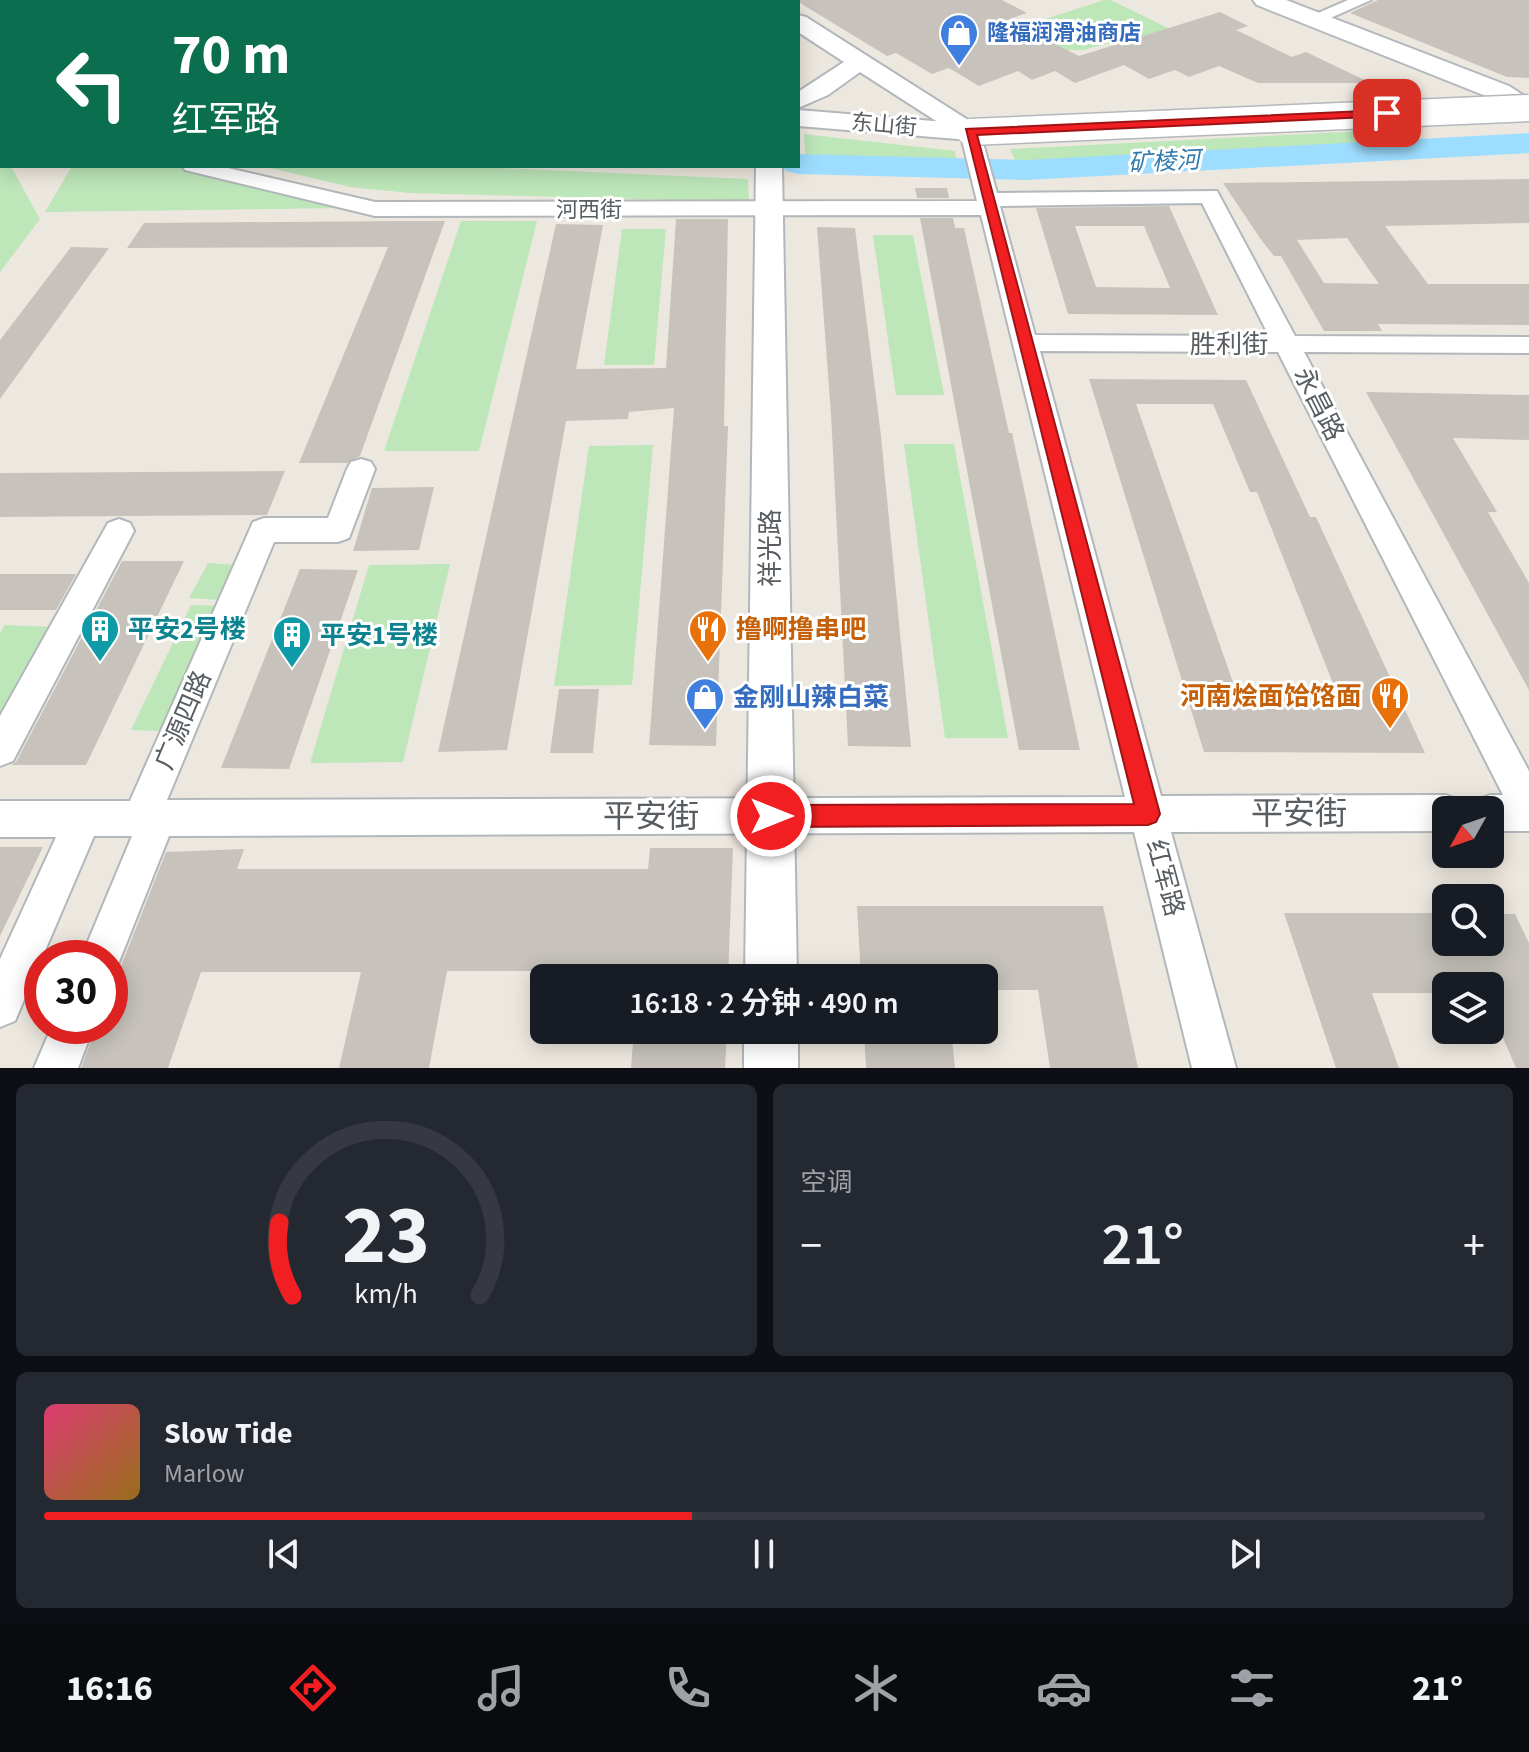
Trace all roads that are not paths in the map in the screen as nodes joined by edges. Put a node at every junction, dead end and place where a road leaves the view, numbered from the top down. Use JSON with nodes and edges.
{"nodes":[{"id":1,"x":1265,"y":0,"type":"edge"},
{"id":2,"x":1363,"y":0,"type":"edge"},
{"id":3,"x":1311,"y":20,"type":"junction"},
{"id":4,"x":800,"y":23,"type":"edge"},
{"id":5,"x":860,"y":61,"type":"junction"},
{"id":6,"x":800,"y":100,"type":"edge"},
{"id":7,"x":1529,"y":109,"type":"edge"},
{"id":8,"x":800,"y":118,"type":"edge"},
{"id":9,"x":972,"y":136,"type":"junction"},
{"id":10,"x":201,"y":168,"type":"edge"},
{"id":11,"x":769,"y":168,"type":"edge"},
{"id":12,"x":989,"y":205,"type":"junction"},
{"id":13,"x":769,"y":210,"type":"junction"},
{"id":14,"x":1025,"y":343,"type":"junction"},
{"id":15,"x":1288,"y":344,"type":"junction"},
{"id":16,"x":1529,"y":345,"type":"edge"},
{"id":17,"x":361,"y":469,"type":"dead end"},
{"id":18,"x":119,"y":531,"type":"dead end"},
{"id":19,"x":0,"y":750,"type":"edge"},
{"id":20,"x":1529,"y":810,"type":"edge"},
{"id":21,"x":1504,"y":812,"type":"edge"},
{"id":22,"x":1432,"y":813,"type":"edge"},
{"id":23,"x":1148,"y":814,"type":"junction"},
{"id":24,"x":771,"y":816,"type":"junction"},
{"id":25,"x":150,"y":818,"type":"junction"},
{"id":26,"x":0,"y":819,"type":"edge"},
{"id":27,"x":83,"y":819,"type":"junction"},
{"id":28,"x":107,"y":940,"type":"edge"},
{"id":29,"x":771,"y":964,"type":"edge"},
{"id":30,"x":0,"y":1006,"type":"edge"},
{"id":31,"x":66,"y":1044,"type":"edge"},
{"id":32,"x":771,"y":1044,"type":"edge"},
{"id":33,"x":56,"y":1068,"type":"edge"},
{"id":34,"x":771,"y":1068,"type":"edge"},
{"id":35,"x":1214,"y":1068,"type":"edge"}],
"edges":[{"from":1,"to":3,"type":"main road"},
{"from":2,"to":3,"type":"street"},
{"from":3,"to":7,"type":"main road"},
{"from":4,"to":5,"type":"street"},
{"from":5,"to":6,"type":"street"},
{"from":5,"to":9,"type":"street"},
{"from":7,"to":9,"type":"main road","name":"东山街","bridge":true},
{"from":8,"to":9,"type":"main road","name":"东山街"},
{"from":9,"to":12,"type":"street","name":"红军路"},
{"from":10,"to":13,"type":"street","name":"河西街"},
{"from":11,"to":13,"type":"street","name":"祥光路"},
{"from":12,"to":13,"type":"street","name":"河西街"},
{"from":12,"to":14,"type":"street","name":"红军路"},
{"from":12,"to":15,"type":"street","name":"永昌路"},
{"from":13,"to":24,"type":"street","name":"祥光路"},
{"from":14,"to":15,"type":"street","name":"胜利街"},
{"from":14,"to":23,"type":"street","name":"红军路"},
{"from":15,"to":16,"type":"street","name":"胜利街"},
{"from":15,"to":20,"type":"street","name":"永昌路"},
{"from":17,"to":25,"type":"street","name":"广源四路"},
{"from":18,"to":19,"type":"street"},
{"from":20,"to":21,"type":"street"},
{"from":22,"to":23,"type":"street","name":"平安街"},
{"from":23,"to":24,"type":"street","name":"平安街"},
{"from":23,"to":35,"type":"street","name":"红军路"},
{"from":24,"to":25,"type":"street","name":"平安街"},
{"from":24,"to":29,"type":"street","name":"祥光路"},
{"from":25,"to":27,"type":"street","name":"平安街"},
{"from":25,"to":28,"type":"street","name":"广源四路"},
{"from":26,"to":27,"type":"street","name":"平安街"},
{"from":27,"to":30,"type":"street"},
{"from":31,"to":33,"type":"street"},
{"from":32,"to":34,"type":"street"}]}
